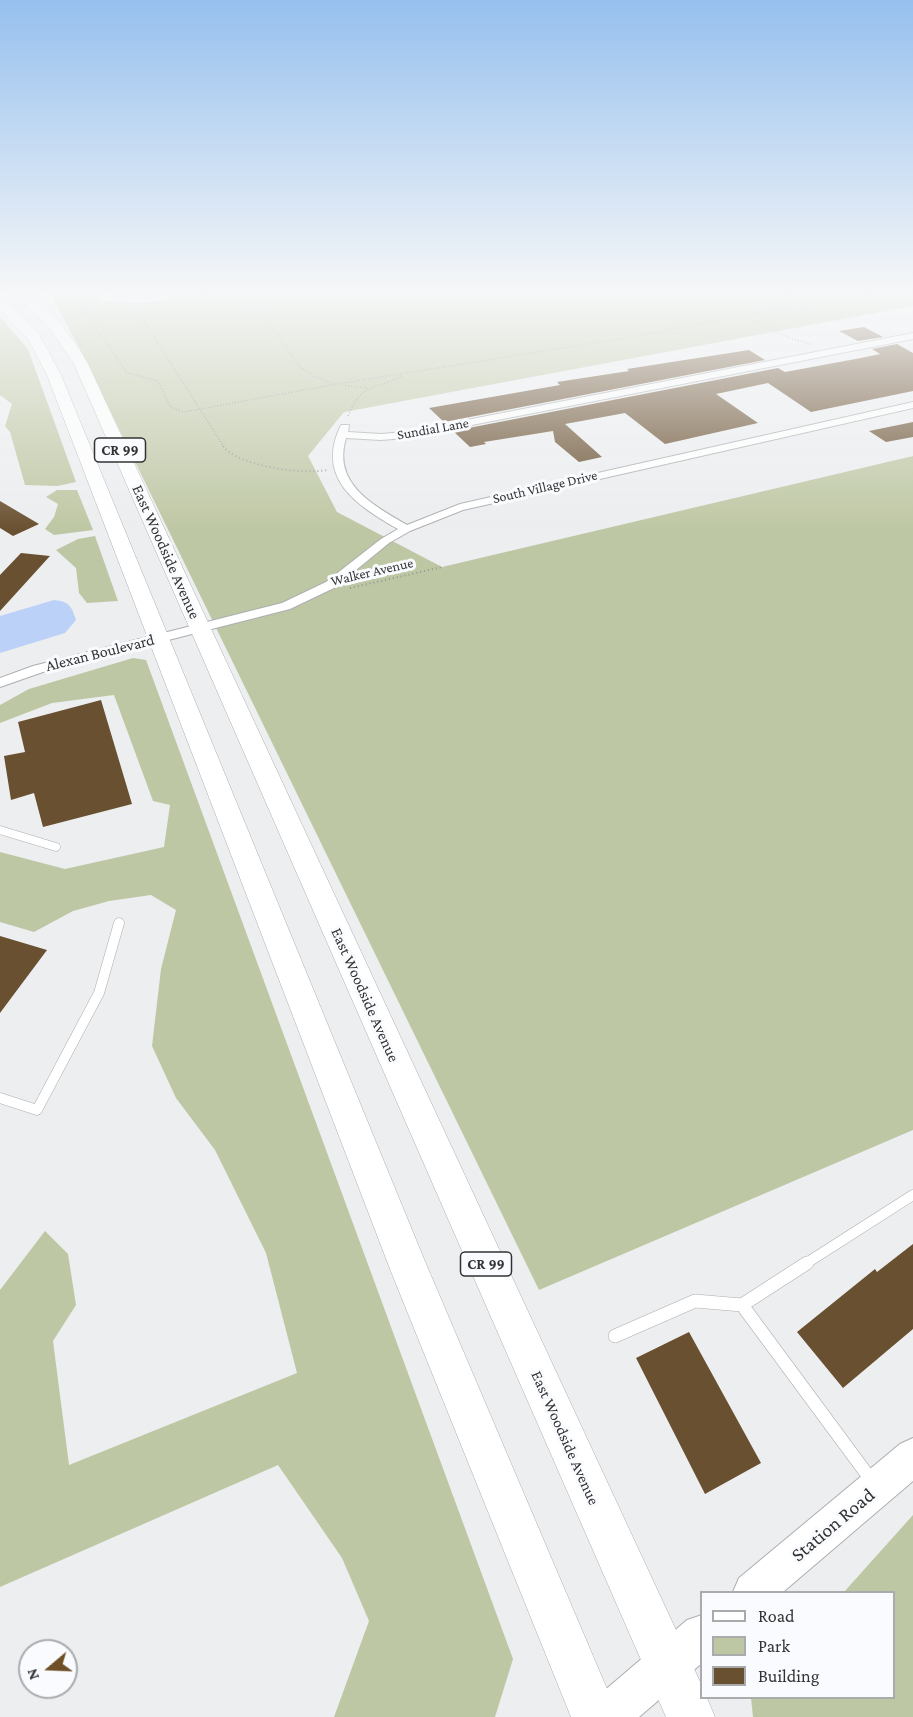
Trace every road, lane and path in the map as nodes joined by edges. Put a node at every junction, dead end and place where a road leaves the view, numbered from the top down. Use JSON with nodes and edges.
{"nodes":[{"id":1,"x":51,"y":370,"type":"edge"},
{"id":2,"x":84,"y":370,"type":"edge"},
{"id":3,"x":125,"y":370,"type":"edge"},
{"id":4,"x":175,"y":370,"type":"edge"},
{"id":5,"x":305,"y":370,"type":"edge"},
{"id":6,"x":429,"y":370,"type":"edge"},
{"id":7,"x":738,"y":370,"type":"edge"},
{"id":8,"x":405,"y":374,"type":"junction"},
{"id":9,"x":337,"y":384,"type":"junction"},
{"id":10,"x":367,"y":388,"type":"junction"},
{"id":11,"x":913,"y":405,"type":"edge"},
{"id":12,"x":198,"y":410,"type":"junction"},
{"id":13,"x":343,"y":431,"type":"junction"},
{"id":14,"x":338,"y":469,"type":"junction"},
{"id":15,"x":406,"y":529,"type":"junction"},
{"id":16,"x":442,"y":567,"type":"dead end"},
{"id":17,"x":307,"y":597,"type":"junction"},
{"id":18,"x":201,"y":628,"type":"junction"},
{"id":19,"x":159,"y":639,"type":"junction"},
{"id":20,"x":0,"y":683,"type":"edge"},
{"id":21,"x":0,"y":830,"type":"edge"},
{"id":22,"x":56,"y":847,"type":"dead end"},
{"id":23,"x":119,"y":923,"type":"dead end"},
{"id":24,"x":0,"y":1098,"type":"edge"},
{"id":25,"x":913,"y":1195,"type":"edge"},
{"id":26,"x":742,"y":1305,"type":"junction"},
{"id":27,"x":615,"y":1336,"type":"dead end"},
{"id":28,"x":913,"y":1457,"type":"edge"},
{"id":29,"x":878,"y":1488,"type":"junction"},
{"id":30,"x":755,"y":1591,"type":"edge"},
{"id":31,"x":685,"y":1649,"type":"edge"},
{"id":32,"x":594,"y":1717,"type":"edge"},
{"id":33,"x":606,"y":1717,"type":"edge"},
{"id":34,"x":691,"y":1717,"type":"edge"}],
"edges":[{"from":1,"to":19,"type":"main road","number":"CR 99"},
{"from":2,"to":18,"type":"main road","name":"East Woodside Avenue","number":"CR 99"},
{"from":3,"to":12,"type":"path"},
{"from":4,"to":12,"type":"path"},
{"from":5,"to":9,"type":"path"},
{"from":6,"to":8,"type":"path"},
{"from":7,"to":13,"type":"street","name":"Sundial Lane"},
{"from":8,"to":9,"type":"path"},
{"from":8,"to":10,"type":"path"},
{"from":9,"to":10,"type":"path"},
{"from":9,"to":12,"type":"path"},
{"from":10,"to":13,"type":"path"},
{"from":11,"to":15,"type":"street","name":"South Village Drive"},
{"from":12,"to":14,"type":"path"},
{"from":13,"to":14,"type":"street"},
{"from":14,"to":15,"type":"street"},
{"from":15,"to":17,"type":"street","name":"South Village Drive"},
{"from":16,"to":17,"type":"path","name":"Walker Avenue"},
{"from":17,"to":18,"type":"street","name":"South Village Drive"},
{"from":18,"to":19,"type":"street","name":"Alexan Boulevard"},
{"from":18,"to":31,"type":"main road","name":"East Woodside Avenue","number":"CR 99"},
{"from":19,"to":20,"type":"street","name":"Alexan Boulevard"},
{"from":19,"to":32,"type":"main road","number":"CR 99"},
{"from":21,"to":22,"type":"lane"},
{"from":23,"to":24,"type":"lane"},
{"from":25,"to":26,"type":"lane"},
{"from":26,"to":27,"type":"lane"},
{"from":26,"to":29,"type":"lane"},
{"from":28,"to":29,"type":"main road","name":"Station Road"},
{"from":29,"to":30,"type":"main road","name":"Station Road"},
{"from":31,"to":33,"type":"main road"},
{"from":31,"to":34,"type":"main road","name":"East Woodside Avenue","number":"CR 99"}]}
